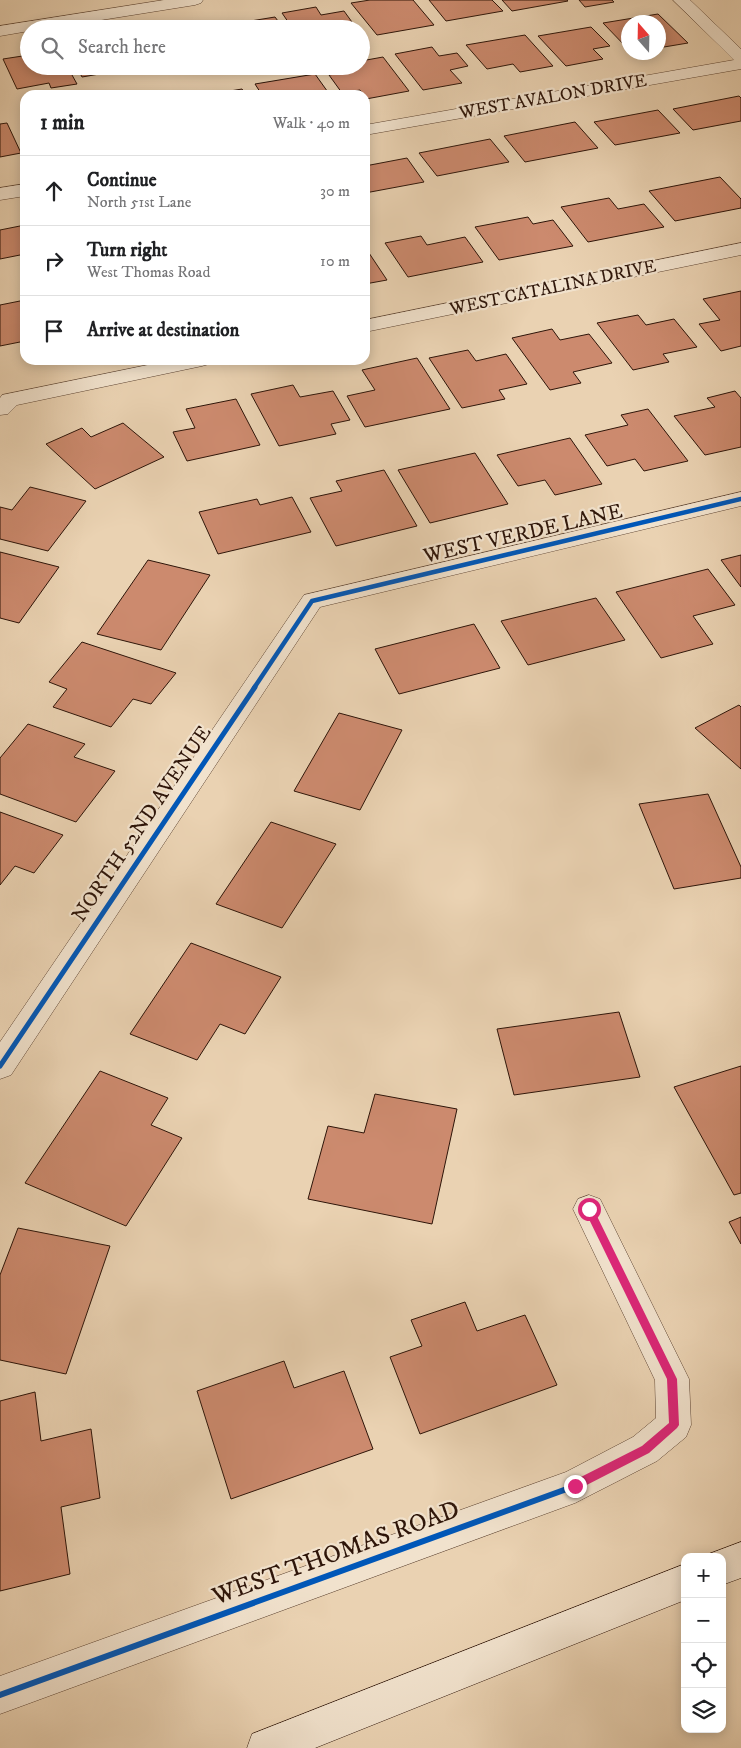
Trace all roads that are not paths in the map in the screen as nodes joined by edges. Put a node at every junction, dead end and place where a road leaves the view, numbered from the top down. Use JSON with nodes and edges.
{"nodes":[{"id":1,"x":194,"y":0,"type":"edge"},
{"id":2,"x":680,"y":0,"type":"edge"},
{"id":3,"x":69,"y":20,"type":"edge"},
{"id":4,"x":20,"y":28,"type":"edge"},
{"id":5,"x":0,"y":31,"type":"edge"},
{"id":6,"x":741,"y":58,"type":"edge"},
{"id":7,"x":741,"y":64,"type":"edge"},
{"id":8,"x":370,"y":129,"type":"edge"},
{"id":9,"x":20,"y":191,"type":"edge"},
{"id":10,"x":0,"y":194,"type":"edge"},
{"id":11,"x":741,"y":249,"type":"edge"},
{"id":12,"x":370,"y":325,"type":"edge"},
{"id":13,"x":180,"y":365,"type":"edge"},
{"id":14,"x":5,"y":404,"type":"edge"},
{"id":15,"x":741,"y":500,"type":"edge"},
{"id":16,"x":312,"y":601,"type":"joint"},
{"id":17,"x":0,"y":1066,"type":"edge"},
{"id":18,"x":589,"y":1209,"type":"dead end"},
{"id":19,"x":741,"y":1560,"type":"edge"},
{"id":20,"x":726,"y":1566,"type":"edge"},
{"id":21,"x":681,"y":1584,"type":"edge"},
{"id":22,"x":0,"y":1695,"type":"edge"},
{"id":23,"x":266,"y":1748,"type":"edge"}],
"edges":[{"from":1,"to":3,"type":"street"},
{"from":2,"to":6,"type":"street"},
{"from":4,"to":5,"type":"street"},
{"from":7,"to":8,"type":"street","name":"WEST AVALON DRIVE"},
{"from":9,"to":10,"type":"street"},
{"from":11,"to":12,"type":"street","name":"WEST CATALINA DRIVE"},
{"from":13,"to":14,"type":"street"},
{"from":15,"to":16,"type":"street","name":"WEST VERDE LANE"},
{"from":16,"to":17,"type":"street","name":"NORTH 52ND AVENUE"},
{"from":18,"to":22,"type":"street","name":"WEST THOMAS ROAD"},
{"from":19,"to":20,"type":"street"},
{"from":21,"to":23,"type":"street"}]}
